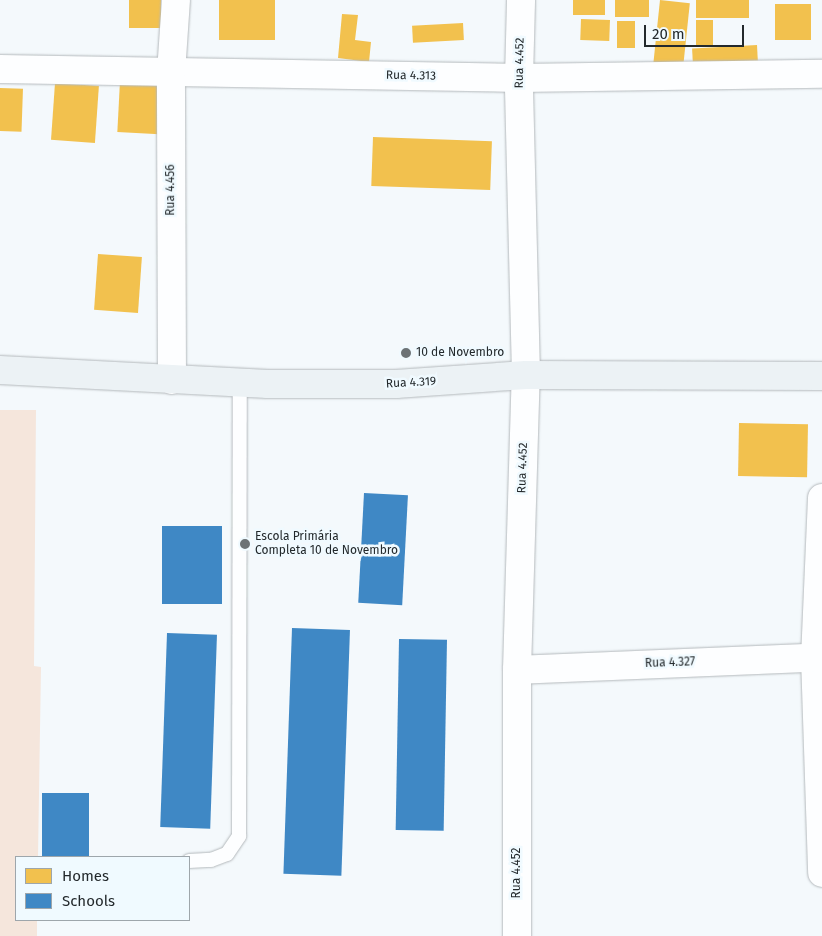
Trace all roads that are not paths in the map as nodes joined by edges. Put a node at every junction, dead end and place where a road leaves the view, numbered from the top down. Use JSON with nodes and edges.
{"nodes":[{"id":1,"x":176,"y":0,"type":"edge"},
{"id":2,"x":521,"y":0,"type":"edge"},
{"id":3,"x":0,"y":69,"type":"edge"},
{"id":4,"x":171,"y":73,"type":"junction"},
{"id":5,"x":822,"y":74,"type":"edge"},
{"id":6,"x":519,"y":78,"type":"junction"},
{"id":7,"x":0,"y":370,"type":"edge"},
{"id":8,"x":526,"y":375,"type":"junction"},
{"id":9,"x":822,"y":376,"type":"edge"},
{"id":10,"x":172,"y":380,"type":"junction"},
{"id":11,"x":240,"y":383,"type":"junction"},
{"id":12,"x":822,"y":498,"type":"edge"},
{"id":13,"x":818,"y":657,"type":"edge"},
{"id":14,"x":518,"y":670,"type":"junction"},
{"id":15,"x":190,"y":861,"type":"edge"},
{"id":16,"x":822,"y":873,"type":"edge"},
{"id":17,"x":517,"y":936,"type":"edge"}],
"edges":[{"from":1,"to":4,"type":"street","name":"Rua 4.456"},
{"from":2,"to":6,"type":"street","name":"Rua 4.452"},
{"from":3,"to":4,"type":"street","name":"Rua 4.313"},
{"from":4,"to":6,"type":"street","name":"Rua 4.313"},
{"from":4,"to":10,"type":"street","name":"Rua 4.456"},
{"from":5,"to":6,"type":"street","name":"Rua 4.313"},
{"from":6,"to":8,"type":"street","name":"Rua 4.452"},
{"from":7,"to":10,"type":"street","name":"Rua 4.319"},
{"from":8,"to":9,"type":"street","name":"Rua 4.319"},
{"from":8,"to":11,"type":"street","name":"Rua 4.319"},
{"from":8,"to":14,"type":"street","name":"Rua 4.452"},
{"from":10,"to":11,"type":"street","name":"Rua 4.319"},
{"from":11,"to":15,"type":"lane"},
{"from":12,"to":13,"type":"street"},
{"from":13,"to":14,"type":"street","name":"Rua 4.327"},
{"from":13,"to":16,"type":"street"},
{"from":14,"to":17,"type":"street","name":"Rua 4.452"}]}
